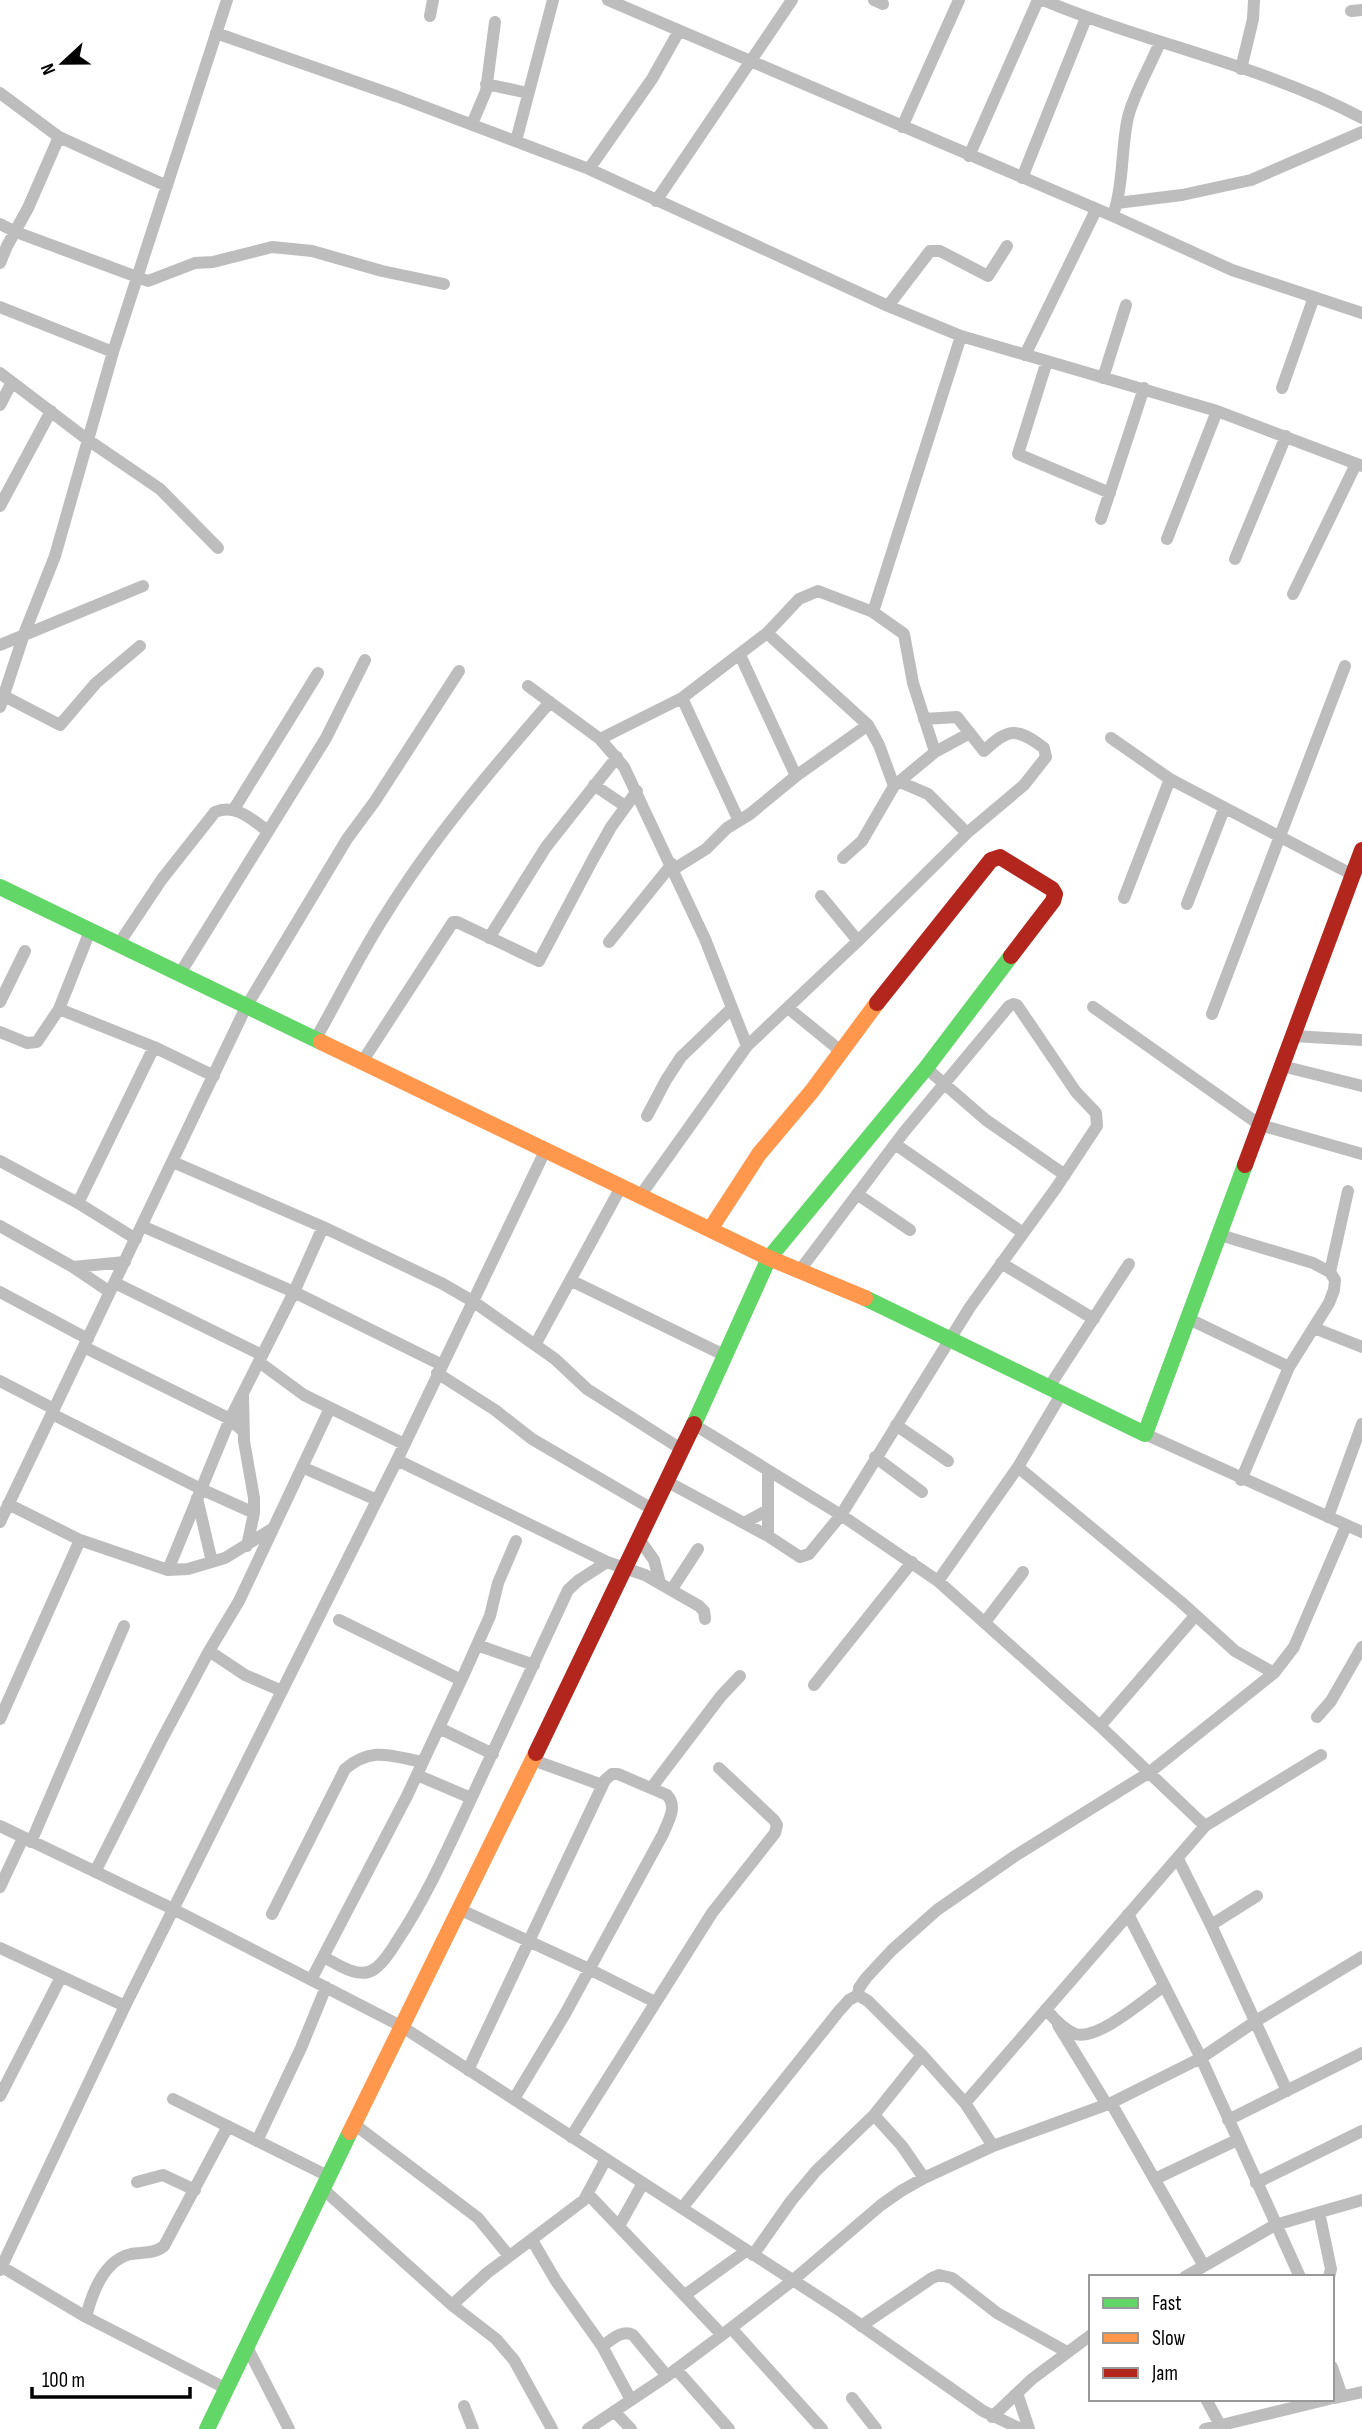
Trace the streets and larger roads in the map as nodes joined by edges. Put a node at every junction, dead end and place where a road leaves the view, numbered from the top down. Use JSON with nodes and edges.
{"nodes":[{"id":1,"x":227,"y":0,"type":"edge"},
{"id":2,"x":433,"y":0,"type":"edge"},
{"id":3,"x":553,"y":0,"type":"edge"},
{"id":4,"x":608,"y":0,"type":"edge"},
{"id":5,"x":792,"y":0,"type":"edge"},
{"id":6,"x":959,"y":0,"type":"edge"},
{"id":7,"x":1041,"y":0,"type":"edge"},
{"id":8,"x":1254,"y":0,"type":"edge"},
{"id":9,"x":430,"y":16,"type":"dead end"},
{"id":10,"x":1086,"y":18,"type":"junction"},
{"id":11,"x":495,"y":22,"type":"dead end"},
{"id":12,"x":679,"y":31,"type":"junction"},
{"id":13,"x":216,"y":33,"type":"junction"},
{"id":14,"x":1160,"y":42,"type":"junction"},
{"id":15,"x":749,"y":62,"type":"junction"},
{"id":16,"x":1241,"y":69,"type":"junction"},
{"id":17,"x":486,"y":84,"type":"junction"},
{"id":18,"x":0,"y":93,"type":"edge"},
{"id":19,"x":528,"y":93,"type":"junction"},
{"id":20,"x":1362,"y":118,"type":"edge"},
{"id":21,"x":472,"y":124,"type":"junction"},
{"id":22,"x":902,"y":127,"type":"junction"},
{"id":23,"x":1362,"y":132,"type":"edge"},
{"id":24,"x":59,"y":137,"type":"junction"},
{"id":25,"x":516,"y":141,"type":"junction"},
{"id":26,"x":969,"y":156,"type":"junction"},
{"id":27,"x":589,"y":169,"type":"junction"},
{"id":28,"x":1022,"y":178,"type":"junction"},
{"id":29,"x":167,"y":187,"type":"junction"},
{"id":30,"x":656,"y":201,"type":"junction"},
{"id":31,"x":1117,"y":203,"type":"junction"},
{"id":32,"x":1096,"y":210,"type":"junction"},
{"id":33,"x":1113,"y":216,"type":"junction"},
{"id":34,"x":0,"y":224,"type":"edge"},
{"id":35,"x":16,"y":232,"type":"junction"},
{"id":36,"x":1007,"y":246,"type":"dead end"},
{"id":37,"x":0,"y":263,"type":"edge"},
{"id":38,"x":137,"y":278,"type":"junction"},
{"id":39,"x":444,"y":284,"type":"dead end"},
{"id":40,"x":1314,"y":297,"type":"junction"},
{"id":41,"x":888,"y":306,"type":"junction"},
{"id":42,"x":1126,"y":306,"type":"dead end"},
{"id":43,"x":0,"y":307,"type":"edge"},
{"id":44,"x":1362,"y":313,"type":"edge"},
{"id":45,"x":961,"y":336,"type":"junction"},
{"id":46,"x":113,"y":352,"type":"junction"},
{"id":47,"x":1025,"y":355,"type":"junction"},
{"id":48,"x":1047,"y":361,"type":"junction"},
{"id":49,"x":0,"y":373,"type":"edge"},
{"id":50,"x":1104,"y":378,"type":"junction"},
{"id":51,"x":12,"y":382,"type":"junction"},
{"id":52,"x":1144,"y":388,"type":"junction"},
{"id":53,"x":1282,"y":388,"type":"dead end"},
{"id":54,"x":0,"y":405,"type":"edge"},
{"id":55,"x":51,"y":411,"type":"junction"},
{"id":56,"x":1217,"y":411,"type":"junction"},
{"id":57,"x":1286,"y":436,"type":"junction"},
{"id":58,"x":88,"y":440,"type":"junction"},
{"id":59,"x":1359,"y":465,"type":"edge"},
{"id":60,"x":1110,"y":493,"type":"junction"},
{"id":61,"x":0,"y":506,"type":"edge"},
{"id":62,"x":1101,"y":519,"type":"dead end"},
{"id":63,"x":1167,"y":538,"type":"dead end"},
{"id":64,"x":218,"y":548,"type":"dead end"},
{"id":65,"x":1235,"y":559,"type":"dead end"},
{"id":66,"x":144,"y":586,"type":"dead end"},
{"id":67,"x":1293,"y":594,"type":"dead end"},
{"id":68,"x":873,"y":612,"type":"junction"},
{"id":69,"x":767,"y":633,"type":"junction"},
{"id":70,"x":24,"y":634,"type":"junction"},
{"id":71,"x":0,"y":645,"type":"edge"},
{"id":72,"x":140,"y":646,"type":"dead end"},
{"id":73,"x":740,"y":655,"type":"junction"},
{"id":74,"x":365,"y":660,"type":"dead end"},
{"id":75,"x":1345,"y":666,"type":"dead end"},
{"id":76,"x":459,"y":671,"type":"dead end"},
{"id":77,"x":318,"y":673,"type":"dead end"},
{"id":78,"x":528,"y":686,"type":"dead end"},
{"id":79,"x":682,"y":698,"type":"junction"},
{"id":80,"x":2,"y":702,"type":"edge"},
{"id":81,"x":550,"y":702,"type":"junction"},
{"id":82,"x":924,"y":719,"type":"junction"},
{"id":83,"x":868,"y":725,"type":"junction"},
{"id":84,"x":970,"y":733,"type":"junction"},
{"id":85,"x":1111,"y":738,"type":"dead end"},
{"id":86,"x":600,"y":739,"type":"junction"},
{"id":87,"x":935,"y":752,"type":"junction"},
{"id":88,"x":617,"y":757,"type":"junction"},
{"id":89,"x":796,"y":776,"type":"junction"},
{"id":90,"x":1170,"y":779,"type":"junction"},
{"id":91,"x":897,"y":784,"type":"junction"},
{"id":92,"x":594,"y":785,"type":"junction"},
{"id":93,"x":637,"y":791,"type":"junction"},
{"id":94,"x":625,"y":806,"type":"junction"},
{"id":95,"x":234,"y":809,"type":"junction"},
{"id":96,"x":1224,"y":809,"type":"junction"},
{"id":97,"x":739,"y":821,"type":"junction"},
{"id":98,"x":268,"y":831,"type":"junction"},
{"id":99,"x":967,"y":833,"type":"junction"},
{"id":100,"x":1281,"y":839,"type":"junction"},
{"id":101,"x":1362,"y":850,"type":"edge"},
{"id":102,"x":843,"y":858,"type":"dead end"},
{"id":103,"x":673,"y":866,"type":"junction"},
{"id":104,"x":1353,"y":875,"type":"junction"},
{"id":105,"x":0,"y":887,"type":"edge"},
{"id":106,"x":821,"y":896,"type":"dead end"},
{"id":107,"x":1124,"y":898,"type":"dead end"},
{"id":108,"x":1187,"y":904,"type":"dead end"},
{"id":109,"x":90,"y":931,"type":"junction"},
{"id":110,"x":489,"y":938,"type":"junction"},
{"id":111,"x":609,"y":942,"type":"dead end"},
{"id":112,"x":858,"y":942,"type":"junction"},
{"id":113,"x":118,"y":945,"type":"junction"},
{"id":114,"x":25,"y":951,"type":"dead end"},
{"id":115,"x":179,"y":975,"type":"junction"},
{"id":116,"x":0,"y":1002,"type":"edge"},
{"id":117,"x":246,"y":1007,"type":"junction"},
{"id":118,"x":1093,"y":1007,"type":"dead end"},
{"id":119,"x":732,"y":1008,"type":"junction"},
{"id":120,"x":788,"y":1008,"type":"junction"},
{"id":121,"x":59,"y":1009,"type":"junction"},
{"id":122,"x":1212,"y":1014,"type":"dead end"},
{"id":123,"x":0,"y":1032,"type":"edge"},
{"id":124,"x":1293,"y":1036,"type":"junction"},
{"id":125,"x":315,"y":1040,"type":"junction"},
{"id":126,"x":1362,"y":1040,"type":"edge"},
{"id":127,"x":747,"y":1046,"type":"junction"},
{"id":128,"x":154,"y":1047,"type":"junction"},
{"id":129,"x":842,"y":1052,"type":"junction"},
{"id":130,"x":362,"y":1062,"type":"junction"},
{"id":131,"x":1282,"y":1066,"type":"junction"},
{"id":132,"x":926,"y":1068,"type":"junction"},
{"id":133,"x":214,"y":1076,"type":"junction"},
{"id":134,"x":944,"y":1083,"type":"junction"},
{"id":135,"x":1362,"y":1086,"type":"edge"},
{"id":136,"x":648,"y":1116,"type":"dead end"},
{"id":137,"x":885,"y":1120,"type":"junction"},
{"id":138,"x":1260,"y":1125,"type":"junction"},
{"id":139,"x":904,"y":1132,"type":"junction"},
{"id":140,"x":895,"y":1144,"type":"junction"},
{"id":141,"x":546,"y":1149,"type":"junction"},
{"id":142,"x":1362,"y":1154,"type":"edge"},
{"id":143,"x":0,"y":1161,"type":"edge"},
{"id":144,"x":173,"y":1162,"type":"junction"},
{"id":145,"x":1065,"y":1175,"type":"junction"},
{"id":146,"x":621,"y":1187,"type":"junction"},
{"id":147,"x":1348,"y":1191,"type":"dead end"},
{"id":148,"x":857,"y":1194,"type":"junction"},
{"id":149,"x":640,"y":1196,"type":"junction"},
{"id":150,"x":78,"y":1203,"type":"junction"},
{"id":151,"x":0,"y":1226,"type":"edge"},
{"id":152,"x":142,"y":1226,"type":"junction"},
{"id":153,"x":323,"y":1227,"type":"junction"},
{"id":154,"x":710,"y":1228,"type":"junction"},
{"id":155,"x":910,"y":1230,"type":"dead end"},
{"id":156,"x":1023,"y":1233,"type":"junction"},
{"id":157,"x":1220,"y":1235,"type":"junction"},
{"id":158,"x":136,"y":1239,"type":"junction"},
{"id":159,"x":769,"y":1258,"type":"junction"},
{"id":160,"x":125,"y":1262,"type":"junction"},
{"id":161,"x":1001,"y":1263,"type":"junction"},
{"id":162,"x":1129,"y":1264,"type":"dead end"},
{"id":163,"x":73,"y":1267,"type":"junction"},
{"id":164,"x":800,"y":1270,"type":"junction"},
{"id":165,"x":1330,"y":1272,"type":"junction"},
{"id":166,"x":572,"y":1281,"type":"junction"},
{"id":167,"x":113,"y":1287,"type":"junction"},
{"id":168,"x":0,"y":1292,"type":"edge"},
{"id":169,"x":294,"y":1292,"type":"junction"},
{"id":170,"x":474,"y":1302,"type":"junction"},
{"id":171,"x":1094,"y":1319,"type":"junction"},
{"id":172,"x":1189,"y":1319,"type":"junction"},
{"id":173,"x":1314,"y":1328,"type":"junction"},
{"id":174,"x":950,"y":1338,"type":"junction"},
{"id":175,"x":86,"y":1343,"type":"junction"},
{"id":176,"x":535,"y":1345,"type":"junction"},
{"id":177,"x":1362,"y":1347,"type":"edge"},
{"id":178,"x":726,"y":1356,"type":"junction"},
{"id":179,"x":260,"y":1358,"type":"junction"},
{"id":180,"x":1289,"y":1367,"type":"junction"},
{"id":181,"x":440,"y":1369,"type":"junction"},
{"id":182,"x":0,"y":1381,"type":"edge"},
{"id":183,"x":1056,"y":1390,"type":"junction"},
{"id":184,"x":242,"y":1392,"type":"junction"},
{"id":185,"x":330,"y":1408,"type":"junction"},
{"id":186,"x":53,"y":1411,"type":"junction"},
{"id":187,"x":230,"y":1419,"type":"junction"},
{"id":188,"x":693,"y":1424,"type":"junction"},
{"id":189,"x":1362,"y":1424,"type":"edge"},
{"id":190,"x":896,"y":1425,"type":"junction"},
{"id":191,"x":243,"y":1431,"type":"junction"},
{"id":192,"x":1145,"y":1434,"type":"junction"},
{"id":193,"x":404,"y":1444,"type":"junction"},
{"id":194,"x":681,"y":1449,"type":"junction"},
{"id":195,"x":875,"y":1457,"type":"junction"},
{"id":196,"x":397,"y":1460,"type":"junction"},
{"id":197,"x":948,"y":1461,"type":"dead end"},
{"id":198,"x":302,"y":1467,"type":"junction"},
{"id":199,"x":1018,"y":1467,"type":"junction"},
{"id":200,"x":768,"y":1472,"type":"junction"},
{"id":201,"x":1241,"y":1479,"type":"junction"},
{"id":202,"x":666,"y":1481,"type":"junction"},
{"id":203,"x":922,"y":1492,"type":"dead end"},
{"id":204,"x":199,"y":1494,"type":"junction"},
{"id":205,"x":377,"y":1500,"type":"junction"},
{"id":206,"x":8,"y":1504,"type":"junction"},
{"id":207,"x":652,"y":1509,"type":"junction"},
{"id":208,"x":768,"y":1510,"type":"junction"},
{"id":209,"x":254,"y":1513,"type":"junction"},
{"id":210,"x":841,"y":1515,"type":"junction"},
{"id":211,"x":1328,"y":1517,"type":"junction"},
{"id":212,"x":0,"y":1522,"type":"edge"},
{"id":213,"x":744,"y":1523,"type":"junction"},
{"id":214,"x":1346,"y":1526,"type":"junction"},
{"id":215,"x":272,"y":1529,"type":"junction"},
{"id":216,"x":1362,"y":1532,"type":"edge"},
{"id":217,"x":768,"y":1536,"type":"junction"},
{"id":218,"x":639,"y":1539,"type":"junction"},
{"id":219,"x":80,"y":1540,"type":"junction"},
{"id":220,"x":516,"y":1541,"type":"dead end"},
{"id":221,"x":247,"y":1546,"type":"junction"},
{"id":222,"x":698,"y":1549,"type":"dead end"},
{"id":223,"x":212,"y":1562,"type":"junction"},
{"id":224,"x":607,"y":1562,"type":"junction"},
{"id":225,"x":912,"y":1562,"type":"junction"},
{"id":226,"x":624,"y":1568,"type":"junction"},
{"id":227,"x":168,"y":1570,"type":"junction"},
{"id":228,"x":1023,"y":1572,"type":"dead end"},
{"id":229,"x":938,"y":1581,"type":"junction"},
{"id":230,"x":666,"y":1586,"type":"junction"},
{"id":231,"x":1195,"y":1615,"type":"junction"},
{"id":232,"x":705,"y":1619,"type":"dead end"},
{"id":233,"x":339,"y":1620,"type":"dead end"},
{"id":234,"x":985,"y":1622,"type":"junction"},
{"id":235,"x":124,"y":1626,"type":"dead end"},
{"id":236,"x":477,"y":1645,"type":"junction"},
{"id":237,"x":1362,"y":1647,"type":"edge"},
{"id":238,"x":209,"y":1651,"type":"junction"},
{"id":239,"x":534,"y":1665,"type":"junction"},
{"id":240,"x":1274,"y":1674,"type":"junction"},
{"id":241,"x":740,"y":1676,"type":"dead end"},
{"id":242,"x":461,"y":1680,"type":"junction"},
{"id":243,"x":814,"y":1685,"type":"dead end"},
{"id":244,"x":282,"y":1691,"type":"junction"},
{"id":245,"x":1317,"y":1717,"type":"dead end"},
{"id":246,"x":0,"y":1719,"type":"edge"},
{"id":247,"x":1100,"y":1726,"type":"junction"},
{"id":248,"x":439,"y":1728,"type":"junction"},
{"id":249,"x":493,"y":1754,"type":"junction"},
{"id":250,"x":1321,"y":1755,"type":"dead end"},
{"id":251,"x":533,"y":1760,"type":"junction"},
{"id":252,"x":422,"y":1762,"type":"junction"},
{"id":253,"x":719,"y":1768,"type":"dead end"},
{"id":254,"x":1150,"y":1772,"type":"junction"},
{"id":255,"x":417,"y":1774,"type":"junction"},
{"id":256,"x":602,"y":1786,"type":"junction"},
{"id":257,"x":652,"y":1787,"type":"junction"},
{"id":258,"x":471,"y":1798,"type":"junction"},
{"id":259,"x":0,"y":1826,"type":"edge"},
{"id":260,"x":1205,"y":1826,"type":"junction"},
{"id":261,"x":27,"y":1840,"type":"junction"},
{"id":262,"x":1178,"y":1859,"type":"junction"},
{"id":263,"x":95,"y":1872,"type":"junction"},
{"id":264,"x":0,"y":1887,"type":"edge"},
{"id":265,"x":1257,"y":1896,"type":"dead end"},
{"id":266,"x":173,"y":1909,"type":"junction"},
{"id":267,"x":461,"y":1910,"type":"junction"},
{"id":268,"x":272,"y":1914,"type":"dead end"},
{"id":269,"x":1128,"y":1914,"type":"junction"},
{"id":270,"x":1211,"y":1925,"type":"junction"},
{"id":271,"x":529,"y":1941,"type":"junction"},
{"id":272,"x":0,"y":1948,"type":"edge"},
{"id":273,"x":324,"y":1957,"type":"junction"},
{"id":274,"x":1360,"y":1958,"type":"edge"},
{"id":275,"x":589,"y":1969,"type":"junction"},
{"id":276,"x":1362,"y":1973,"type":"edge"},
{"id":277,"x":61,"y":1977,"type":"junction"},
{"id":278,"x":311,"y":1980,"type":"junction"},
{"id":279,"x":1164,"y":1986,"type":"junction"},
{"id":280,"x":326,"y":1987,"type":"junction"},
{"id":281,"x":858,"y":1995,"type":"junction"},
{"id":282,"x":655,"y":2003,"type":"junction"},
{"id":283,"x":125,"y":2006,"type":"junction"},
{"id":284,"x":1046,"y":2009,"type":"junction"},
{"id":285,"x":1056,"y":2021,"type":"junction"},
{"id":286,"x":1256,"y":2021,"type":"junction"},
{"id":287,"x":401,"y":2026,"type":"junction"},
{"id":288,"x":1362,"y":2053,"type":"edge"},
{"id":289,"x":922,"y":2054,"type":"junction"},
{"id":290,"x":1200,"y":2058,"type":"junction"},
{"id":291,"x":468,"y":2070,"type":"junction"},
{"id":292,"x":1287,"y":2091,"type":"junction"},
{"id":293,"x":0,"y":2095,"type":"edge"},
{"id":294,"x":173,"y":2099,"type":"dead end"},
{"id":295,"x":514,"y":2099,"type":"junction"},
{"id":296,"x":965,"y":2103,"type":"junction"},
{"id":297,"x":1109,"y":2104,"type":"junction"},
{"id":298,"x":874,"y":2115,"type":"junction"},
{"id":299,"x":1228,"y":2120,"type":"junction"},
{"id":300,"x":354,"y":2124,"type":"junction"},
{"id":301,"x":228,"y":2126,"type":"junction"},
{"id":302,"x":1362,"y":2131,"type":"edge"},
{"id":303,"x":571,"y":2137,"type":"junction"},
{"id":304,"x":1237,"y":2140,"type":"junction"},
{"id":305,"x":257,"y":2141,"type":"junction"},
{"id":306,"x":993,"y":2146,"type":"junction"},
{"id":307,"x":606,"y":2160,"type":"junction"},
{"id":308,"x":924,"y":2178,"type":"junction"},
{"id":309,"x":1155,"y":2179,"type":"junction"},
{"id":310,"x":137,"y":2182,"type":"dead end"},
{"id":311,"x":326,"y":2183,"type":"junction"},
{"id":312,"x":643,"y":2183,"type":"junction"},
{"id":313,"x":1256,"y":2183,"type":"junction"},
{"id":314,"x":195,"y":2190,"type":"junction"},
{"id":315,"x":588,"y":2194,"type":"junction"},
{"id":316,"x":1362,"y":2200,"type":"edge"},
{"id":317,"x":682,"y":2208,"type":"junction"},
{"id":318,"x":1319,"y":2213,"type":"junction"},
{"id":319,"x":1275,"y":2225,"type":"junction"},
{"id":320,"x":619,"y":2226,"type":"junction"},
{"id":321,"x":532,"y":2240,"type":"junction"},
{"id":322,"x":749,"y":2253,"type":"junction"},
{"id":323,"x":509,"y":2256,"type":"junction"},
{"id":324,"x":1,"y":2269,"type":"edge"},
{"id":325,"x":1205,"y":2270,"type":"edge"},
{"id":326,"x":1299,"y":2275,"type":"edge"},
{"id":327,"x":1330,"y":2275,"type":"edge"},
{"id":328,"x":792,"y":2281,"type":"junction"},
{"id":329,"x":685,"y":2295,"type":"junction"},
{"id":330,"x":452,"y":2305,"type":"junction"},
{"id":331,"x":86,"y":2317,"type":"junction"},
{"id":332,"x":861,"y":2326,"type":"junction"},
{"id":333,"x":726,"y":2332,"type":"junction"},
{"id":334,"x":1089,"y":2336,"type":"edge"},
{"id":335,"x":603,"y":2346,"type":"junction"},
{"id":336,"x":247,"y":2347,"type":"junction"},
{"id":337,"x":1067,"y":2352,"type":"junction"},
{"id":338,"x":672,"y":2373,"type":"junction"},
{"id":339,"x":227,"y":2389,"type":"junction"},
{"id":340,"x":1362,"y":2392,"type":"edge"},
{"id":341,"x":1017,"y":2393,"type":"junction"},
{"id":342,"x":852,"y":2398,"type":"dead end"},
{"id":343,"x":1334,"y":2398,"type":"edge"},
{"id":344,"x":631,"y":2400,"type":"junction"},
{"id":345,"x":1207,"y":2401,"type":"edge"},
{"id":346,"x":1321,"y":2401,"type":"edge"},
{"id":347,"x":464,"y":2406,"type":"dead end"},
{"id":348,"x":614,"y":2411,"type":"junction"},
{"id":349,"x":992,"y":2417,"type":"junction"},
{"id":350,"x":1220,"y":2425,"type":"junction"},
{"id":351,"x":207,"y":2429,"type":"edge"},
{"id":352,"x":289,"y":2429,"type":"edge"},
{"id":353,"x":473,"y":2429,"type":"edge"},
{"id":354,"x":552,"y":2429,"type":"edge"},
{"id":355,"x":587,"y":2429,"type":"edge"},
{"id":356,"x":631,"y":2429,"type":"edge"},
{"id":357,"x":729,"y":2429,"type":"edge"},
{"id":358,"x":822,"y":2429,"type":"edge"},
{"id":359,"x":876,"y":2429,"type":"edge"},
{"id":360,"x":1021,"y":2429,"type":"edge"},
{"id":361,"x":1029,"y":2429,"type":"edge"},
{"id":362,"x":1205,"y":2429,"type":"edge"}],
"edges":[{"from":1,"to":13,"type":"street"},
{"from":2,"to":9,"type":"street"},
{"from":3,"to":19,"type":"street"},
{"from":4,"to":12,"type":"street"},
{"from":5,"to":15,"type":"street"},
{"from":6,"to":22,"type":"street"},
{"from":7,"to":10,"type":"street"},
{"from":7,"to":26,"type":"street"},
{"from":8,"to":16,"type":"street"},
{"from":10,"to":14,"type":"street"},
{"from":10,"to":28,"type":"street"},
{"from":11,"to":17,"type":"street"},
{"from":12,"to":15,"type":"street"},
{"from":12,"to":27,"type":"street"},
{"from":13,"to":21,"type":"street"},
{"from":13,"to":29,"type":"street"},
{"from":14,"to":16,"type":"street"},
{"from":14,"to":31,"type":"street"},
{"from":15,"to":22,"type":"street"},
{"from":15,"to":30,"type":"street"},
{"from":16,"to":20,"type":"street"},
{"from":17,"to":19,"type":"street"},
{"from":17,"to":21,"type":"street"},
{"from":18,"to":24,"type":"street"},
{"from":19,"to":25,"type":"street"},
{"from":21,"to":25,"type":"street"},
{"from":22,"to":26,"type":"street"},
{"from":23,"to":31,"type":"street"},
{"from":24,"to":29,"type":"street"},
{"from":24,"to":35,"type":"street"},
{"from":25,"to":27,"type":"street"},
{"from":26,"to":28,"type":"street"},
{"from":27,"to":30,"type":"street"},
{"from":28,"to":32,"type":"street"},
{"from":29,"to":38,"type":"street"},
{"from":30,"to":41,"type":"street"},
{"from":31,"to":33,"type":"street"},
{"from":32,"to":33,"type":"street"},
{"from":32,"to":47,"type":"street"},
{"from":33,"to":40,"type":"street"},
{"from":34,"to":35,"type":"street"},
{"from":35,"to":37,"type":"street"},
{"from":35,"to":38,"type":"street"},
{"from":36,"to":41,"type":"street"},
{"from":38,"to":39,"type":"street"},
{"from":38,"to":46,"type":"street"},
{"from":40,"to":44,"type":"street"},
{"from":40,"to":53,"type":"street"},
{"from":41,"to":45,"type":"street"},
{"from":42,"to":50,"type":"street"},
{"from":43,"to":46,"type":"street"},
{"from":45,"to":47,"type":"street"},
{"from":45,"to":68,"type":"street"},
{"from":46,"to":58,"type":"street"},
{"from":47,"to":48,"type":"street"},
{"from":48,"to":50,"type":"street"},
{"from":48,"to":60,"type":"street"},
{"from":49,"to":51,"type":"street"},
{"from":50,"to":52,"type":"street"},
{"from":51,"to":54,"type":"street"},
{"from":51,"to":55,"type":"street"},
{"from":52,"to":56,"type":"street"},
{"from":52,"to":60,"type":"street"},
{"from":55,"to":58,"type":"street"},
{"from":55,"to":61,"type":"street"},
{"from":56,"to":57,"type":"street"},
{"from":56,"to":63,"type":"street"},
{"from":57,"to":59,"type":"street"},
{"from":57,"to":65,"type":"street"},
{"from":58,"to":64,"type":"street"},
{"from":58,"to":70,"type":"street"},
{"from":59,"to":67,"type":"street"},
{"from":60,"to":62,"type":"street"},
{"from":66,"to":70,"type":"street"},
{"from":68,"to":69,"type":"street"},
{"from":68,"to":82,"type":"street"},
{"from":69,"to":73,"type":"street"},
{"from":69,"to":83,"type":"street"},
{"from":70,"to":71,"type":"street"},
{"from":70,"to":80,"type":"street"},
{"from":72,"to":80,"type":"street"},
{"from":73,"to":79,"type":"street"},
{"from":73,"to":89,"type":"street"},
{"from":74,"to":98,"type":"street"},
{"from":75,"to":100,"type":"street"},
{"from":76,"to":117,"type":"street"},
{"from":77,"to":95,"type":"street"},
{"from":78,"to":81,"type":"street"},
{"from":79,"to":86,"type":"street"},
{"from":79,"to":97,"type":"street"},
{"from":81,"to":86,"type":"street"},
{"from":81,"to":125,"type":"street"},
{"from":82,"to":84,"type":"street"},
{"from":82,"to":87,"type":"street"},
{"from":83,"to":89,"type":"street"},
{"from":83,"to":91,"type":"street"},
{"from":84,"to":87,"type":"street"},
{"from":84,"to":99,"type":"street"},
{"from":85,"to":90,"type":"street"},
{"from":86,"to":88,"type":"street"},
{"from":87,"to":91,"type":"street"},
{"from":88,"to":92,"type":"street"},
{"from":88,"to":93,"type":"street"},
{"from":89,"to":97,"type":"street"},
{"from":90,"to":96,"type":"street"},
{"from":90,"to":107,"type":"street"},
{"from":91,"to":99,"type":"street"},
{"from":91,"to":102,"type":"street"},
{"from":92,"to":94,"type":"street"},
{"from":92,"to":110,"type":"street"},
{"from":93,"to":94,"type":"street"},
{"from":93,"to":103,"type":"street"},
{"from":94,"to":110,"type":"street"},
{"from":95,"to":98,"type":"street"},
{"from":95,"to":113,"type":"street"},
{"from":96,"to":100,"type":"street"},
{"from":96,"to":108,"type":"street"},
{"from":97,"to":103,"type":"street"},
{"from":98,"to":115,"type":"street"},
{"from":99,"to":112,"type":"street"},
{"from":100,"to":104,"type":"street"},
{"from":100,"to":122,"type":"street"},
{"from":101,"to":104,"type":"street"},
{"from":103,"to":111,"type":"street"},
{"from":103,"to":119,"type":"street"},
{"from":104,"to":124,"type":"street"},
{"from":105,"to":109,"type":"street"},
{"from":106,"to":112,"type":"street"},
{"from":109,"to":113,"type":"street"},
{"from":109,"to":121,"type":"street"},
{"from":110,"to":130,"type":"street"},
{"from":112,"to":120,"type":"street"},
{"from":113,"to":115,"type":"street"},
{"from":114,"to":116,"type":"street"},
{"from":115,"to":117,"type":"street"},
{"from":117,"to":125,"type":"street"},
{"from":117,"to":133,"type":"street"},
{"from":118,"to":138,"type":"street"},
{"from":119,"to":127,"type":"street"},
{"from":119,"to":136,"type":"street"},
{"from":120,"to":127,"type":"street"},
{"from":120,"to":129,"type":"street"},
{"from":121,"to":123,"type":"street"},
{"from":121,"to":128,"type":"street"},
{"from":124,"to":126,"type":"street"},
{"from":124,"to":131,"type":"street"},
{"from":125,"to":130,"type":"street"},
{"from":127,"to":149,"type":"street"},
{"from":128,"to":133,"type":"street"},
{"from":128,"to":150,"type":"street"},
{"from":129,"to":132,"type":"street"},
{"from":129,"to":154,"type":"street"},
{"from":130,"to":141,"type":"street"},
{"from":131,"to":135,"type":"street"},
{"from":131,"to":138,"type":"street"},
{"from":132,"to":134,"type":"street"},
{"from":132,"to":137,"type":"street"},
{"from":133,"to":144,"type":"street"},
{"from":134,"to":139,"type":"street"},
{"from":134,"to":145,"type":"street"},
{"from":134,"to":145,"type":"street"},
{"from":137,"to":139,"type":"street"},
{"from":137,"to":159,"type":"street"},
{"from":138,"to":142,"type":"street"},
{"from":138,"to":157,"type":"street"},
{"from":139,"to":140,"type":"street"},
{"from":140,"to":148,"type":"street"},
{"from":140,"to":156,"type":"street"},
{"from":141,"to":146,"type":"street"},
{"from":141,"to":170,"type":"street"},
{"from":143,"to":150,"type":"street"},
{"from":144,"to":152,"type":"street"},
{"from":144,"to":153,"type":"street"},
{"from":145,"to":156,"type":"street"},
{"from":146,"to":149,"type":"street"},
{"from":146,"to":166,"type":"street"},
{"from":147,"to":165,"type":"street"},
{"from":148,"to":155,"type":"street"},
{"from":148,"to":164,"type":"street"},
{"from":149,"to":154,"type":"street"},
{"from":150,"to":158,"type":"street"},
{"from":151,"to":163,"type":"street"},
{"from":152,"to":158,"type":"street"},
{"from":152,"to":169,"type":"street"},
{"from":153,"to":169,"type":"street"},
{"from":153,"to":170,"type":"street"},
{"from":154,"to":159,"type":"street"},
{"from":156,"to":161,"type":"street"},
{"from":157,"to":165,"type":"street"},
{"from":157,"to":172,"type":"street"},
{"from":158,"to":160,"type":"street"},
{"from":159,"to":164,"type":"street"},
{"from":159,"to":178,"type":"street"},
{"from":160,"to":163,"type":"street"},
{"from":160,"to":167,"type":"street"},
{"from":161,"to":171,"type":"street"},
{"from":161,"to":174,"type":"street"},
{"from":162,"to":171,"type":"street"},
{"from":163,"to":167,"type":"street"},
{"from":164,"to":174,"type":"street"},
{"from":165,"to":173,"type":"street"},
{"from":166,"to":176,"type":"street"},
{"from":166,"to":178,"type":"street"},
{"from":167,"to":175,"type":"street"},
{"from":167,"to":179,"type":"street"},
{"from":168,"to":175,"type":"street"},
{"from":169,"to":179,"type":"street"},
{"from":169,"to":181,"type":"street"},
{"from":170,"to":176,"type":"street"},
{"from":170,"to":181,"type":"street"},
{"from":171,"to":183,"type":"street"},
{"from":172,"to":180,"type":"street"},
{"from":172,"to":192,"type":"street"},
{"from":173,"to":177,"type":"street"},
{"from":173,"to":180,"type":"street"},
{"from":174,"to":183,"type":"street"},
{"from":174,"to":190,"type":"street"},
{"from":175,"to":186,"type":"street"},
{"from":175,"to":187,"type":"street"},
{"from":176,"to":194,"type":"street"},
{"from":178,"to":188,"type":"street"},
{"from":179,"to":184,"type":"street"},
{"from":179,"to":185,"type":"street"},
{"from":180,"to":201,"type":"street"},
{"from":181,"to":193,"type":"street"},
{"from":181,"to":207,"type":"street"},
{"from":182,"to":186,"type":"street"},
{"from":183,"to":192,"type":"street"},
{"from":183,"to":199,"type":"street"},
{"from":184,"to":187,"type":"street"},
{"from":184,"to":191,"type":"street"},
{"from":185,"to":193,"type":"street"},
{"from":185,"to":198,"type":"street"},
{"from":186,"to":204,"type":"street"},
{"from":186,"to":206,"type":"street"},
{"from":187,"to":191,"type":"street"},
{"from":187,"to":204,"type":"street"},
{"from":188,"to":194,"type":"street"},
{"from":188,"to":200,"type":"street"},
{"from":189,"to":211,"type":"street"},
{"from":190,"to":195,"type":"street"},
{"from":190,"to":197,"type":"street"},
{"from":191,"to":209,"type":"street"},
{"from":192,"to":201,"type":"street"},
{"from":193,"to":196,"type":"street"},
{"from":194,"to":202,"type":"street"},
{"from":195,"to":203,"type":"street"},
{"from":195,"to":210,"type":"street"},
{"from":196,"to":205,"type":"street"},
{"from":196,"to":224,"type":"street"},
{"from":198,"to":205,"type":"street"},
{"from":198,"to":215,"type":"street"},
{"from":199,"to":229,"type":"street"},
{"from":199,"to":231,"type":"street"},
{"from":200,"to":208,"type":"street"},
{"from":200,"to":210,"type":"street"},
{"from":201,"to":211,"type":"street"},
{"from":202,"to":207,"type":"street"},
{"from":202,"to":213,"type":"street"},
{"from":204,"to":209,"type":"street"},
{"from":204,"to":223,"type":"street"},
{"from":204,"to":227,"type":"street"},
{"from":205,"to":244,"type":"street"},
{"from":206,"to":212,"type":"street"},
{"from":206,"to":219,"type":"street"},
{"from":207,"to":218,"type":"street"},
{"from":208,"to":213,"type":"street"},
{"from":208,"to":217,"type":"street"},
{"from":209,"to":221,"type":"street"},
{"from":210,"to":217,"type":"street"},
{"from":210,"to":225,"type":"street"},
{"from":211,"to":214,"type":"street"},
{"from":213,"to":217,"type":"street"},
{"from":214,"to":216,"type":"street"},
{"from":214,"to":240,"type":"street"},
{"from":215,"to":221,"type":"street"},
{"from":215,"to":238,"type":"street"},
{"from":218,"to":226,"type":"street"},
{"from":218,"to":230,"type":"street"},
{"from":219,"to":227,"type":"street"},
{"from":219,"to":246,"type":"street"},
{"from":220,"to":236,"type":"street"},
{"from":221,"to":223,"type":"street"},
{"from":222,"to":230,"type":"street"},
{"from":223,"to":227,"type":"street"},
{"from":224,"to":226,"type":"street"},
{"from":224,"to":239,"type":"street"},
{"from":225,"to":229,"type":"street"},
{"from":225,"to":243,"type":"street"},
{"from":226,"to":230,"type":"street"},
{"from":226,"to":251,"type":"street"},
{"from":228,"to":234,"type":"street"},
{"from":229,"to":234,"type":"street"},
{"from":230,"to":232,"type":"street"},
{"from":231,"to":240,"type":"street"},
{"from":231,"to":247,"type":"street"},
{"from":233,"to":242,"type":"street"},
{"from":234,"to":247,"type":"street"},
{"from":235,"to":261,"type":"street"},
{"from":236,"to":239,"type":"street"},
{"from":236,"to":242,"type":"street"},
{"from":237,"to":245,"type":"street"},
{"from":238,"to":244,"type":"street"},
{"from":238,"to":263,"type":"street"},
{"from":239,"to":249,"type":"street"},
{"from":240,"to":254,"type":"street"},
{"from":241,"to":257,"type":"street"},
{"from":242,"to":248,"type":"street"},
{"from":244,"to":266,"type":"street"},
{"from":247,"to":254,"type":"street"},
{"from":248,"to":249,"type":"street"},
{"from":248,"to":252,"type":"street"},
{"from":249,"to":258,"type":"street"},
{"from":250,"to":260,"type":"street"},
{"from":251,"to":256,"type":"street"},
{"from":251,"to":267,"type":"street"},
{"from":252,"to":255,"type":"street"},
{"from":252,"to":268,"type":"street"},
{"from":253,"to":282,"type":"street"},
{"from":254,"to":260,"type":"street"},
{"from":254,"to":281,"type":"street"},
{"from":255,"to":258,"type":"street"},
{"from":255,"to":273,"type":"street"},
{"from":256,"to":257,"type":"street"},
{"from":256,"to":271,"type":"street"},
{"from":257,"to":275,"type":"street"},
{"from":258,"to":273,"type":"street"},
{"from":259,"to":261,"type":"street"},
{"from":260,"to":262,"type":"street"},
{"from":261,"to":263,"type":"street"},
{"from":261,"to":264,"type":"street"},
{"from":262,"to":269,"type":"street"},
{"from":262,"to":270,"type":"street"},
{"from":263,"to":266,"type":"street"},
{"from":265,"to":270,"type":"street"},
{"from":266,"to":278,"type":"street"},
{"from":266,"to":283,"type":"street"},
{"from":267,"to":271,"type":"street"},
{"from":267,"to":287,"type":"street"},
{"from":269,"to":279,"type":"street"},
{"from":269,"to":284,"type":"street"},
{"from":270,"to":286,"type":"street"},
{"from":271,"to":275,"type":"street"},
{"from":271,"to":291,"type":"street"},
{"from":272,"to":277,"type":"street"},
{"from":273,"to":278,"type":"street"},
{"from":274,"to":276,"type":"street"},
{"from":274,"to":286,"type":"street"},
{"from":275,"to":282,"type":"street"},
{"from":275,"to":295,"type":"street"},
{"from":277,"to":283,"type":"street"},
{"from":277,"to":293,"type":"street"},
{"from":278,"to":280,"type":"street"},
{"from":279,"to":285,"type":"street"},
{"from":279,"to":290,"type":"street"},
{"from":280,"to":287,"type":"street"},
{"from":280,"to":305,"type":"street"},
{"from":281,"to":289,"type":"street"},
{"from":281,"to":317,"type":"street"},
{"from":282,"to":303,"type":"street"},
{"from":283,"to":324,"type":"street"},
{"from":284,"to":285,"type":"street"},
{"from":284,"to":296,"type":"street"},
{"from":285,"to":297,"type":"street"},
{"from":286,"to":290,"type":"street"},
{"from":286,"to":292,"type":"street"},
{"from":287,"to":291,"type":"street"},
{"from":287,"to":300,"type":"street"},
{"from":288,"to":292,"type":"street"},
{"from":289,"to":296,"type":"street"},
{"from":289,"to":298,"type":"street"},
{"from":290,"to":297,"type":"street"},
{"from":290,"to":299,"type":"street"},
{"from":291,"to":295,"type":"street"},
{"from":292,"to":299,"type":"street"},
{"from":294,"to":301,"type":"street"},
{"from":295,"to":303,"type":"street"},
{"from":296,"to":306,"type":"street"},
{"from":297,"to":306,"type":"street"},
{"from":297,"to":309,"type":"street"},
{"from":298,"to":308,"type":"street"},
{"from":298,"to":322,"type":"street"},
{"from":299,"to":304,"type":"street"},
{"from":300,"to":311,"type":"street"},
{"from":300,"to":323,"type":"street"},
{"from":301,"to":305,"type":"street"},
{"from":301,"to":314,"type":"street"},
{"from":302,"to":313,"type":"street"},
{"from":303,"to":307,"type":"street"},
{"from":304,"to":309,"type":"street"},
{"from":304,"to":313,"type":"street"},
{"from":305,"to":311,"type":"street"},
{"from":306,"to":308,"type":"street"},
{"from":307,"to":312,"type":"street"},
{"from":307,"to":315,"type":"street"},
{"from":308,"to":328,"type":"street"},
{"from":309,"to":325,"type":"street"},
{"from":310,"to":314,"type":"street"},
{"from":311,"to":330,"type":"street"},
{"from":311,"to":336,"type":"street"},
{"from":312,"to":317,"type":"street"},
{"from":312,"to":320,"type":"street"},
{"from":313,"to":319,"type":"street"},
{"from":314,"to":331,"type":"street"},
{"from":315,"to":320,"type":"street"},
{"from":315,"to":321,"type":"street"},
{"from":316,"to":318,"type":"street"},
{"from":317,"to":322,"type":"street"},
{"from":318,"to":319,"type":"street"},
{"from":318,"to":327,"type":"street"},
{"from":319,"to":325,"type":"street"},
{"from":319,"to":326,"type":"street"},
{"from":320,"to":329,"type":"street"},
{"from":321,"to":323,"type":"street"},
{"from":321,"to":335,"type":"street"},
{"from":322,"to":328,"type":"street"},
{"from":322,"to":329,"type":"street"},
{"from":323,"to":330,"type":"street"},
{"from":324,"to":331,"type":"street"},
{"from":328,"to":332,"type":"street"},
{"from":328,"to":333,"type":"street"},
{"from":329,"to":333,"type":"street"},
{"from":330,"to":354,"type":"street"},
{"from":331,"to":339,"type":"street"},
{"from":332,"to":337,"type":"street"},
{"from":332,"to":349,"type":"street"},
{"from":333,"to":338,"type":"street"},
{"from":333,"to":358,"type":"street"},
{"from":334,"to":337,"type":"street"},
{"from":335,"to":338,"type":"street"},
{"from":335,"to":344,"type":"street"},
{"from":336,"to":339,"type":"street"},
{"from":336,"to":352,"type":"street"},
{"from":337,"to":341,"type":"street"},
{"from":338,"to":344,"type":"street"},
{"from":338,"to":357,"type":"street"},
{"from":339,"to":351,"type":"street"},
{"from":340,"to":343,"type":"street"},
{"from":341,"to":349,"type":"street"},
{"from":341,"to":361,"type":"street"},
{"from":342,"to":359,"type":"street"},
{"from":344,"to":348,"type":"street"},
{"from":345,"to":350,"type":"street"},
{"from":346,"to":350,"type":"street"},
{"from":347,"to":353,"type":"street"},
{"from":348,"to":355,"type":"street"},
{"from":348,"to":356,"type":"street"},
{"from":349,"to":360,"type":"street"},
{"from":350,"to":362,"type":"street"}]}
